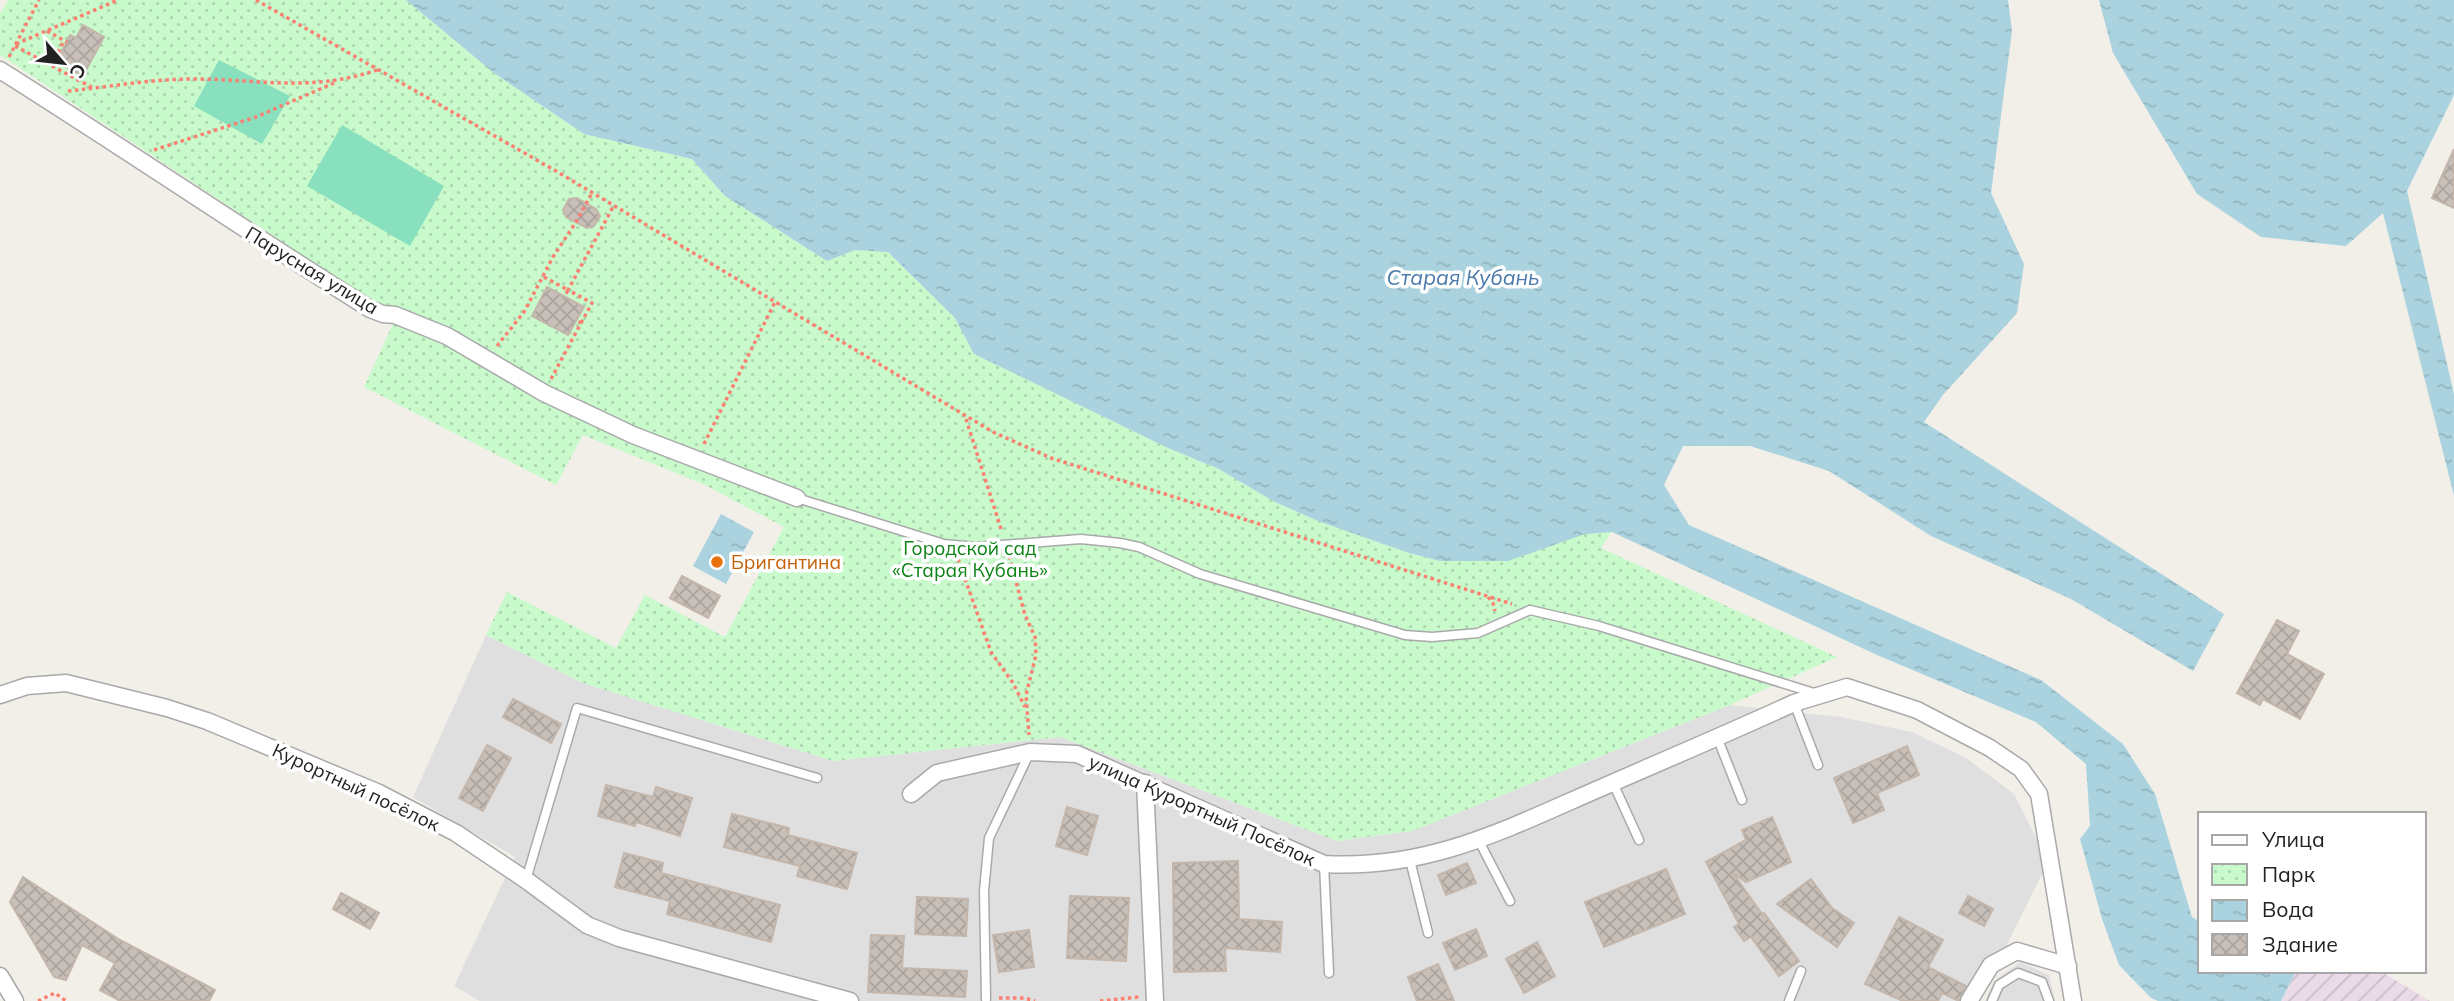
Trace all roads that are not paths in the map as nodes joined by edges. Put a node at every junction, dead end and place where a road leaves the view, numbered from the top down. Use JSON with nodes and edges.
{"nodes":[{"id":1,"x":1,"y":70,"type":"edge"},
{"id":2,"x":797,"y":498,"type":"joint"},
{"id":3,"x":0,"y":695,"type":"edge"},
{"id":4,"x":1818,"y":695,"type":"junction"},
{"id":5,"x":1794,"y":703,"type":"junction"},
{"id":6,"x":1717,"y":737,"type":"junction"},
{"id":7,"x":1030,"y":752,"type":"junction"},
{"id":8,"x":1818,"y":765,"type":"dead end"},
{"id":9,"x":817,"y":778,"type":"dead end"},
{"id":10,"x":1145,"y":783,"type":"junction"},
{"id":11,"x":1613,"y":783,"type":"junction"},
{"id":12,"x":911,"y":794,"type":"dead end"},
{"id":13,"x":1742,"y":800,"type":"dead end"},
{"id":14,"x":1479,"y":841,"type":"junction"},
{"id":15,"x":1639,"y":841,"type":"dead end"},
{"id":16,"x":1410,"y":860,"type":"junction"},
{"id":17,"x":1324,"y":864,"type":"junction"},
{"id":18,"x":526,"y":880,"type":"junction"},
{"id":19,"x":1510,"y":901,"type":"dead end"},
{"id":20,"x":1428,"y":933,"type":"dead end"},
{"id":21,"x":2068,"y":966,"type":"junction"},
{"id":22,"x":1801,"y":971,"type":"dead end"},
{"id":23,"x":1329,"y":973,"type":"dead end"},
{"id":24,"x":0,"y":976,"type":"edge"},
{"id":25,"x":1155,"y":998,"type":"edge"},
{"id":26,"x":986,"y":999,"type":"road end"},
{"id":27,"x":15,"y":1001,"type":"edge"},
{"id":28,"x":850,"y":1001,"type":"edge"},
{"id":29,"x":1789,"y":1001,"type":"edge"},
{"id":30,"x":1969,"y":1001,"type":"edge"},
{"id":31,"x":1992,"y":1001,"type":"edge"},
{"id":32,"x":2049,"y":1001,"type":"edge"},
{"id":33,"x":2073,"y":1001,"type":"edge"}],
"edges":[{"from":1,"to":2,"type":"street","name":"Парусная улица"},
{"from":2,"to":4,"type":"lane"},
{"from":3,"to":18,"type":"street","name":"Курортный посёлок"},
{"from":4,"to":5,"type":"street","name":"улица Курортный Посёлок"},
{"from":4,"to":21,"type":"street","name":"улица Курортный Посёлок"},
{"from":5,"to":6,"type":"street","name":"улица Курортный Посёлок"},
{"from":5,"to":8,"type":"lane"},
{"from":6,"to":11,"type":"street","name":"улица Курортный Посёлок"},
{"from":6,"to":13,"type":"lane"},
{"from":7,"to":10,"type":"street","name":"улица Курортный Посёлок"},
{"from":7,"to":12,"type":"street","name":"улица Курортный Посёлок"},
{"from":7,"to":26,"type":"lane"},
{"from":9,"to":18,"type":"lane"},
{"from":10,"to":17,"type":"street","name":"улица Курортный Посёлок"},
{"from":10,"to":25,"type":"street"},
{"from":11,"to":14,"type":"street","name":"улица Курортный Посёлок"},
{"from":11,"to":15,"type":"lane"},
{"from":14,"to":16,"type":"street","name":"улица Курортный Посёлок"},
{"from":14,"to":19,"type":"lane"},
{"from":16,"to":17,"type":"street","name":"улица Курортный Посёлок"},
{"from":16,"to":20,"type":"lane"},
{"from":17,"to":23,"type":"lane"},
{"from":18,"to":28,"type":"street","name":"Курортный посёлок"},
{"from":21,"to":30,"type":"street"},
{"from":21,"to":33,"type":"street"},
{"from":22,"to":29,"type":"lane"},
{"from":24,"to":27,"type":"street"},
{"from":31,"to":32,"type":"lane"}]}
